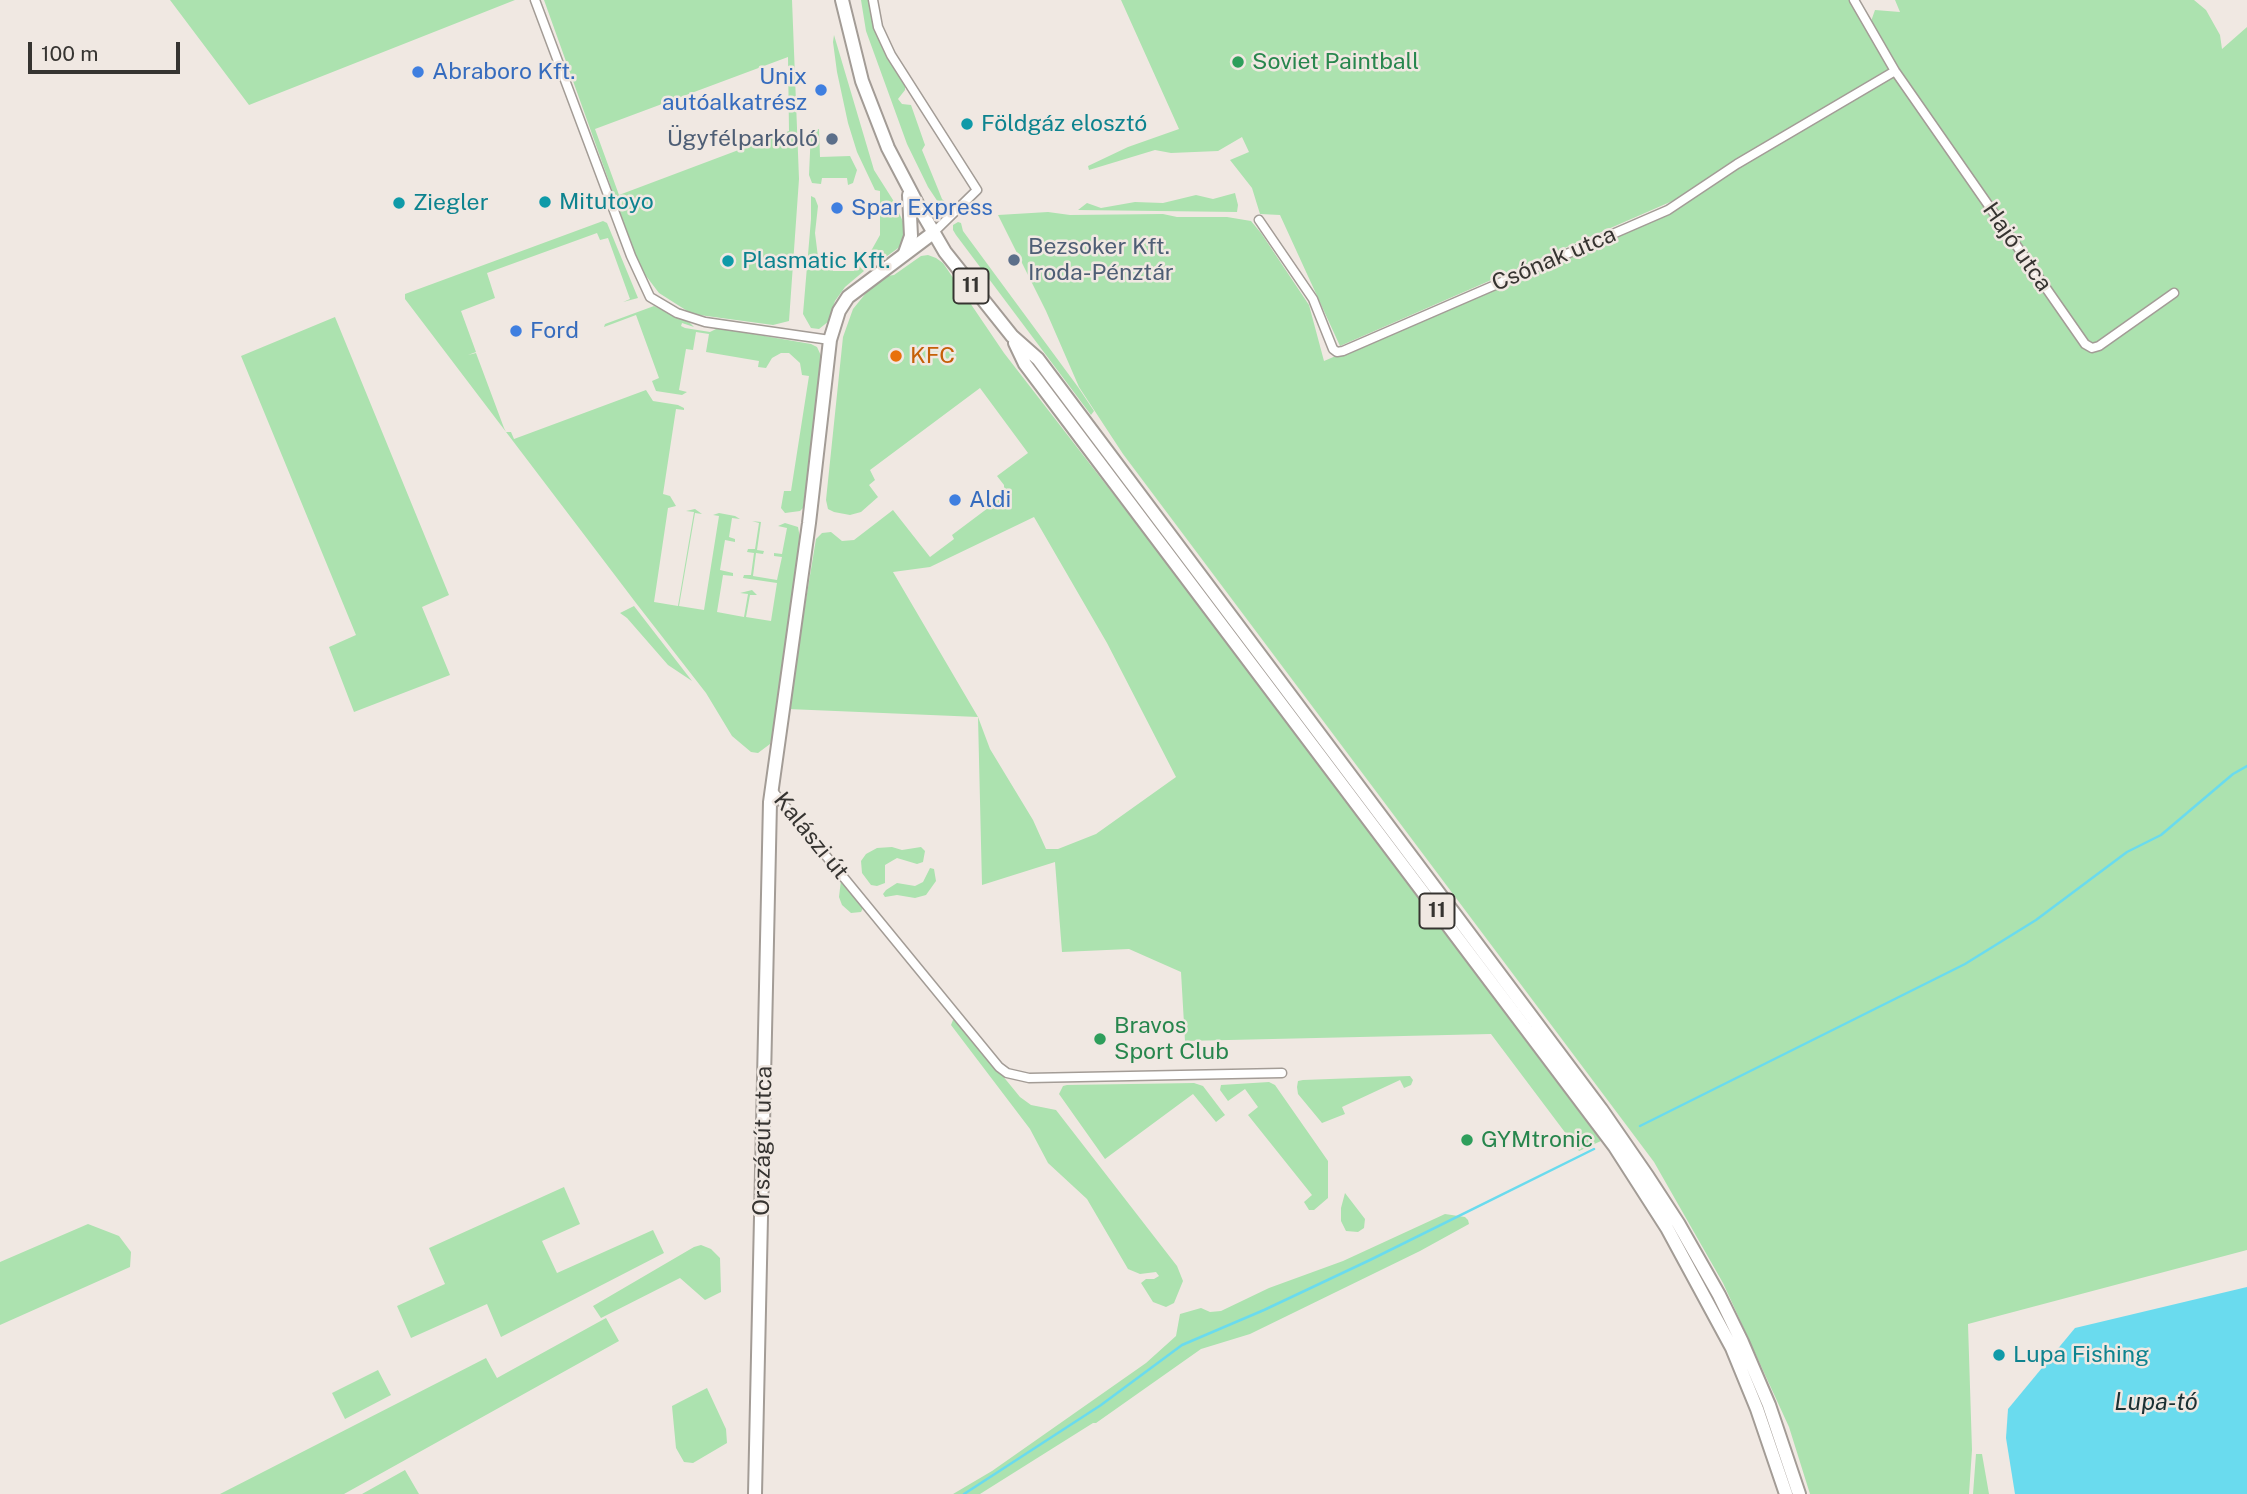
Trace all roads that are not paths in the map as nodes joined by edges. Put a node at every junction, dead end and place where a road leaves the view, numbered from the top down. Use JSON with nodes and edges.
{"nodes":[{"id":1,"x":534,"y":0,"type":"edge"},
{"id":2,"x":842,"y":0,"type":"edge"},
{"id":3,"x":873,"y":0,"type":"edge"},
{"id":4,"x":1854,"y":0,"type":"edge"},
{"id":5,"x":1895,"y":71,"type":"junction"},
{"id":6,"x":909,"y":187,"type":"junction"},
{"id":7,"x":1259,"y":219,"type":"dead end"},
{"id":8,"x":933,"y":233,"type":"junction"},
{"id":9,"x":905,"y":253,"type":"junction"},
{"id":10,"x":2174,"y":293,"type":"dead end"},
{"id":11,"x":1012,"y":336,"type":"junction"},
{"id":12,"x":831,"y":340,"type":"junction"},
{"id":13,"x":771,"y":789,"type":"junction"},
{"id":14,"x":1282,"y":1073,"type":"dead end"},
{"id":15,"x":755,"y":1494,"type":"edge"},
{"id":16,"x":1786,"y":1494,"type":"edge"},
{"id":17,"x":1799,"y":1494,"type":"edge"}],
"edges":[{"from":1,"to":12,"type":"street"},
{"from":2,"to":6,"type":"main road","number":"11"},
{"from":3,"to":8,"type":"street"},
{"from":4,"to":5,"type":"street","name":"Hajó utca"},
{"from":5,"to":7,"type":"street","name":"Csónak utca"},
{"from":5,"to":10,"type":"street","name":"Hajó utca"},
{"from":6,"to":8,"type":"main road","number":"11"},
{"from":6,"to":9,"type":"main road"},
{"from":8,"to":9,"type":"main road","name":"Kalászi út"},
{"from":8,"to":11,"type":"main road","number":"11"},
{"from":9,"to":12,"type":"main road","name":"Kalászi út"},
{"from":11,"to":16,"type":"main road","number":"11"},
{"from":11,"to":17,"type":"main road","number":"11"},
{"from":12,"to":13,"type":"main road","name":"Kalászi út"},
{"from":13,"to":14,"type":"street","name":"Kalászi út"},
{"from":13,"to":15,"type":"main road","name":"Országút utca"}]}
